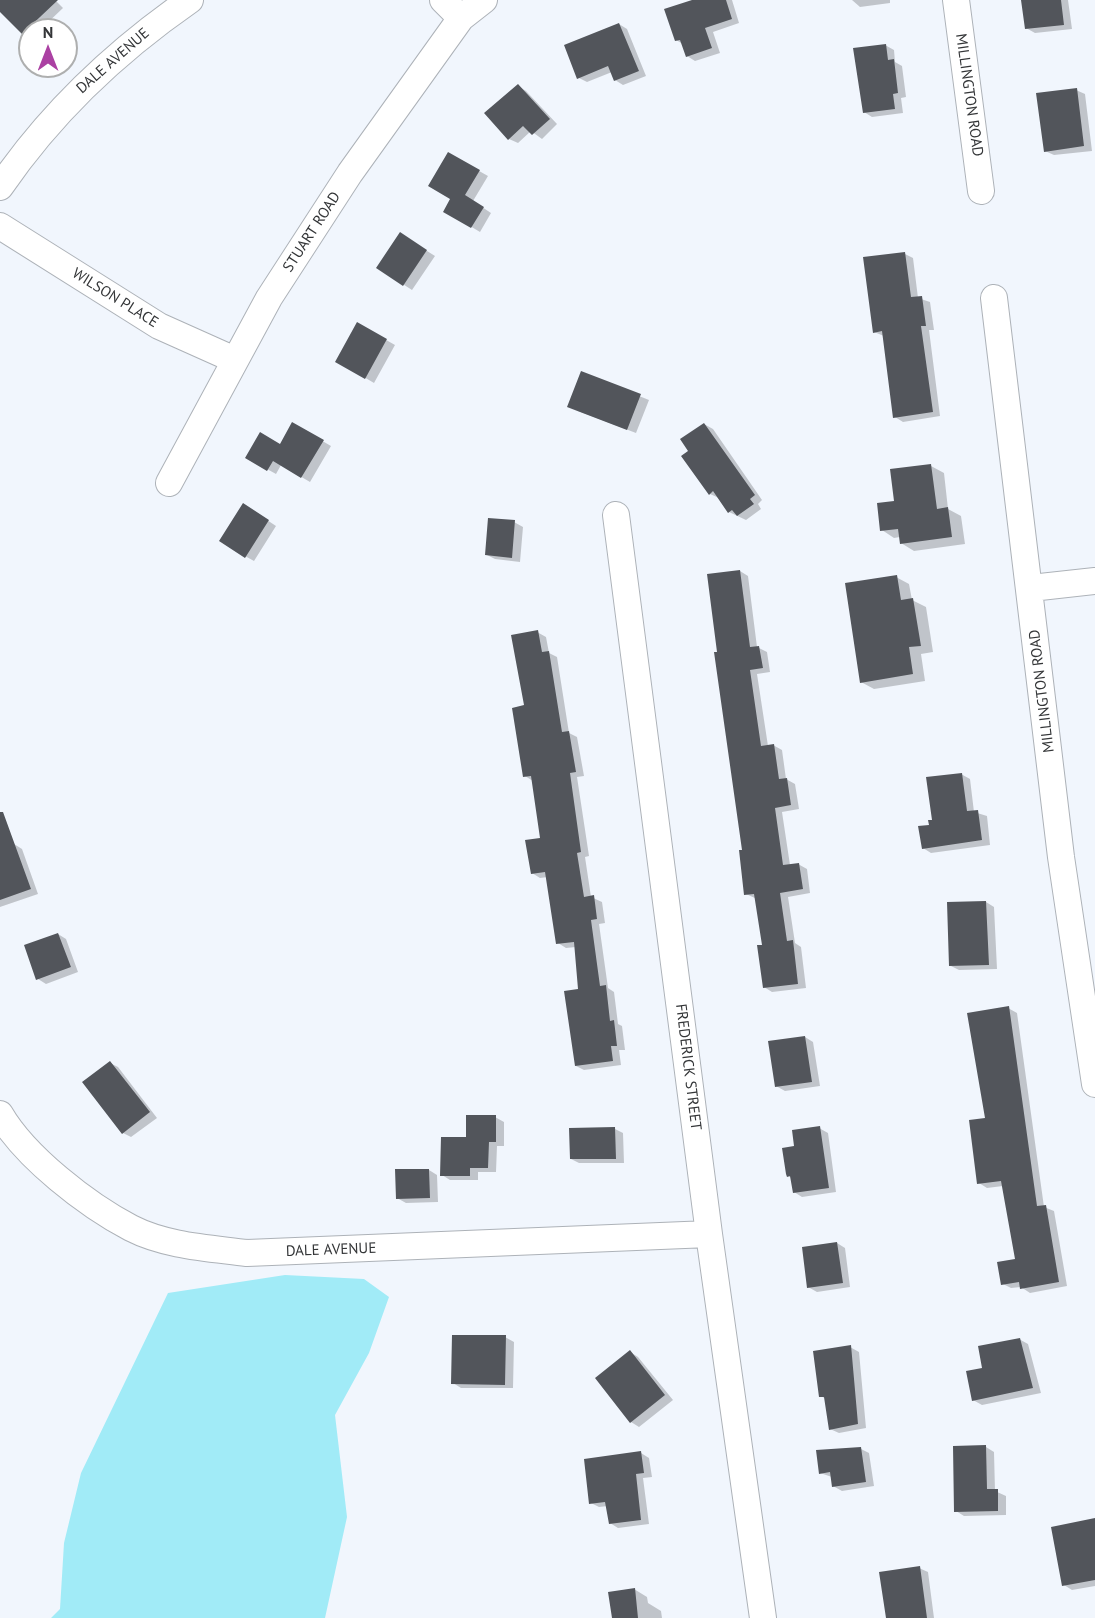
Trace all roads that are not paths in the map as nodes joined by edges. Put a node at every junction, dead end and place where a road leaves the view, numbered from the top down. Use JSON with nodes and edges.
{"nodes":[{"id":1,"x":190,"y":0,"type":"edge"},
{"id":2,"x":443,"y":0,"type":"edge"},
{"id":3,"x":484,"y":0,"type":"edge"},
{"id":4,"x":956,"y":0,"type":"edge"},
{"id":5,"x":461,"y":18,"type":"junction"},
{"id":6,"x":5,"y":171,"type":"edge"},
{"id":7,"x":981,"y":191,"type":"dead end"},
{"id":8,"x":0,"y":226,"type":"edge"},
{"id":9,"x":994,"y":298,"type":"dead end"},
{"id":10,"x":235,"y":360,"type":"junction"},
{"id":11,"x":169,"y":483,"type":"dead end"},
{"id":12,"x":616,"y":515,"type":"dead end"},
{"id":13,"x":1095,"y":581,"type":"edge"},
{"id":14,"x":1031,"y":588,"type":"junction"},
{"id":15,"x":1095,"y":1084,"type":"edge"},
{"id":16,"x":0,"y":1114,"type":"edge"},
{"id":17,"x":709,"y":1234,"type":"junction"},
{"id":18,"x":763,"y":1618,"type":"edge"}],
"edges":[{"from":1,"to":6,"type":"street","name":"DALE AVENUE"},
{"from":2,"to":5,"type":"street"},
{"from":3,"to":5,"type":"street","name":"STUART ROAD"},
{"from":4,"to":7,"type":"street","name":"MILLINGTON ROAD"},
{"from":5,"to":10,"type":"street","name":"STUART ROAD"},
{"from":8,"to":10,"type":"street","name":"WILSON PLACE"},
{"from":9,"to":14,"type":"street","name":"MILLINGTON ROAD"},
{"from":10,"to":11,"type":"street","name":"STUART ROAD"},
{"from":12,"to":17,"type":"street","name":"FREDERICK STREET"},
{"from":13,"to":14,"type":"street"},
{"from":14,"to":15,"type":"street","name":"MILLINGTON ROAD"},
{"from":16,"to":17,"type":"street","name":"DALE AVENUE"},
{"from":17,"to":18,"type":"street","name":"FREDERICK STREET"}]}
